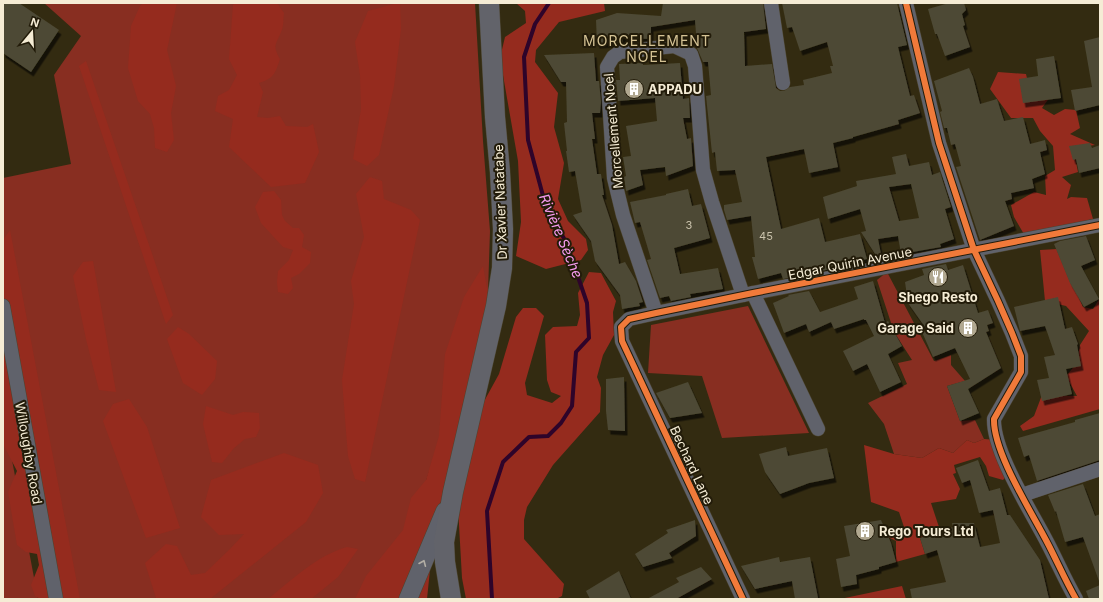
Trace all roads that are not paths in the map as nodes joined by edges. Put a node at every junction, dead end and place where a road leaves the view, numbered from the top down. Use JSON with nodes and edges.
{"nodes":[{"id":1,"x":489,"y":3,"type":"edge"},
{"id":2,"x":771,"y":3,"type":"edge"},
{"id":3,"x":906,"y":3,"type":"edge"},
{"id":4,"x":783,"y":83,"type":"dead end"},
{"id":5,"x":1100,"y":225,"type":"edge"},
{"id":6,"x":974,"y":250,"type":"junction"},
{"id":7,"x":748,"y":294,"type":"junction"},
{"id":8,"x":3,"y":306,"type":"edge"},
{"id":9,"x":656,"y":313,"type":"junction"},
{"id":10,"x":622,"y":341,"type":"joint"},
{"id":11,"x":818,"y":429,"type":"dead end"},
{"id":12,"x":1100,"y":469,"type":"edge"},
{"id":13,"x":453,"y":492,"type":"junction"},
{"id":14,"x":1022,"y":495,"type":"junction"},
{"id":15,"x":56,"y":599,"type":"edge"},
{"id":16,"x":408,"y":599,"type":"edge"},
{"id":17,"x":451,"y":599,"type":"edge"},
{"id":18,"x":743,"y":599,"type":"edge"},
{"id":19,"x":1076,"y":599,"type":"edge"}],
"edges":[{"from":1,"to":13,"type":"main road","name":"Dr Xavier Natatabe"},
{"from":2,"to":4,"type":"street"},
{"from":3,"to":6,"type":"street"},
{"from":5,"to":6,"type":"street","name":"Edgar Quirin Avenue"},
{"from":6,"to":7,"type":"street","name":"Edgar Quirin Avenue"},
{"from":6,"to":14,"type":"street"},
{"from":7,"to":9,"type":"street","name":"Edgar Quirin Avenue"},
{"from":7,"to":9,"type":"street","name":"Morcellement Noel"},
{"from":7,"to":11,"type":"street"},
{"from":8,"to":15,"type":"street","name":"Willoughby Road"},
{"from":9,"to":10,"type":"street","name":"Edgar Quirin Avenue"},
{"from":10,"to":18,"type":"street","name":"Bechard Lane"},
{"from":12,"to":14,"type":"street"},
{"from":16,"to":13,"type":"street","one_way":true},
{"from":13,"to":17,"type":"main road","name":"Dr Xavier Natatabe"},
{"from":14,"to":19,"type":"street"}]}
